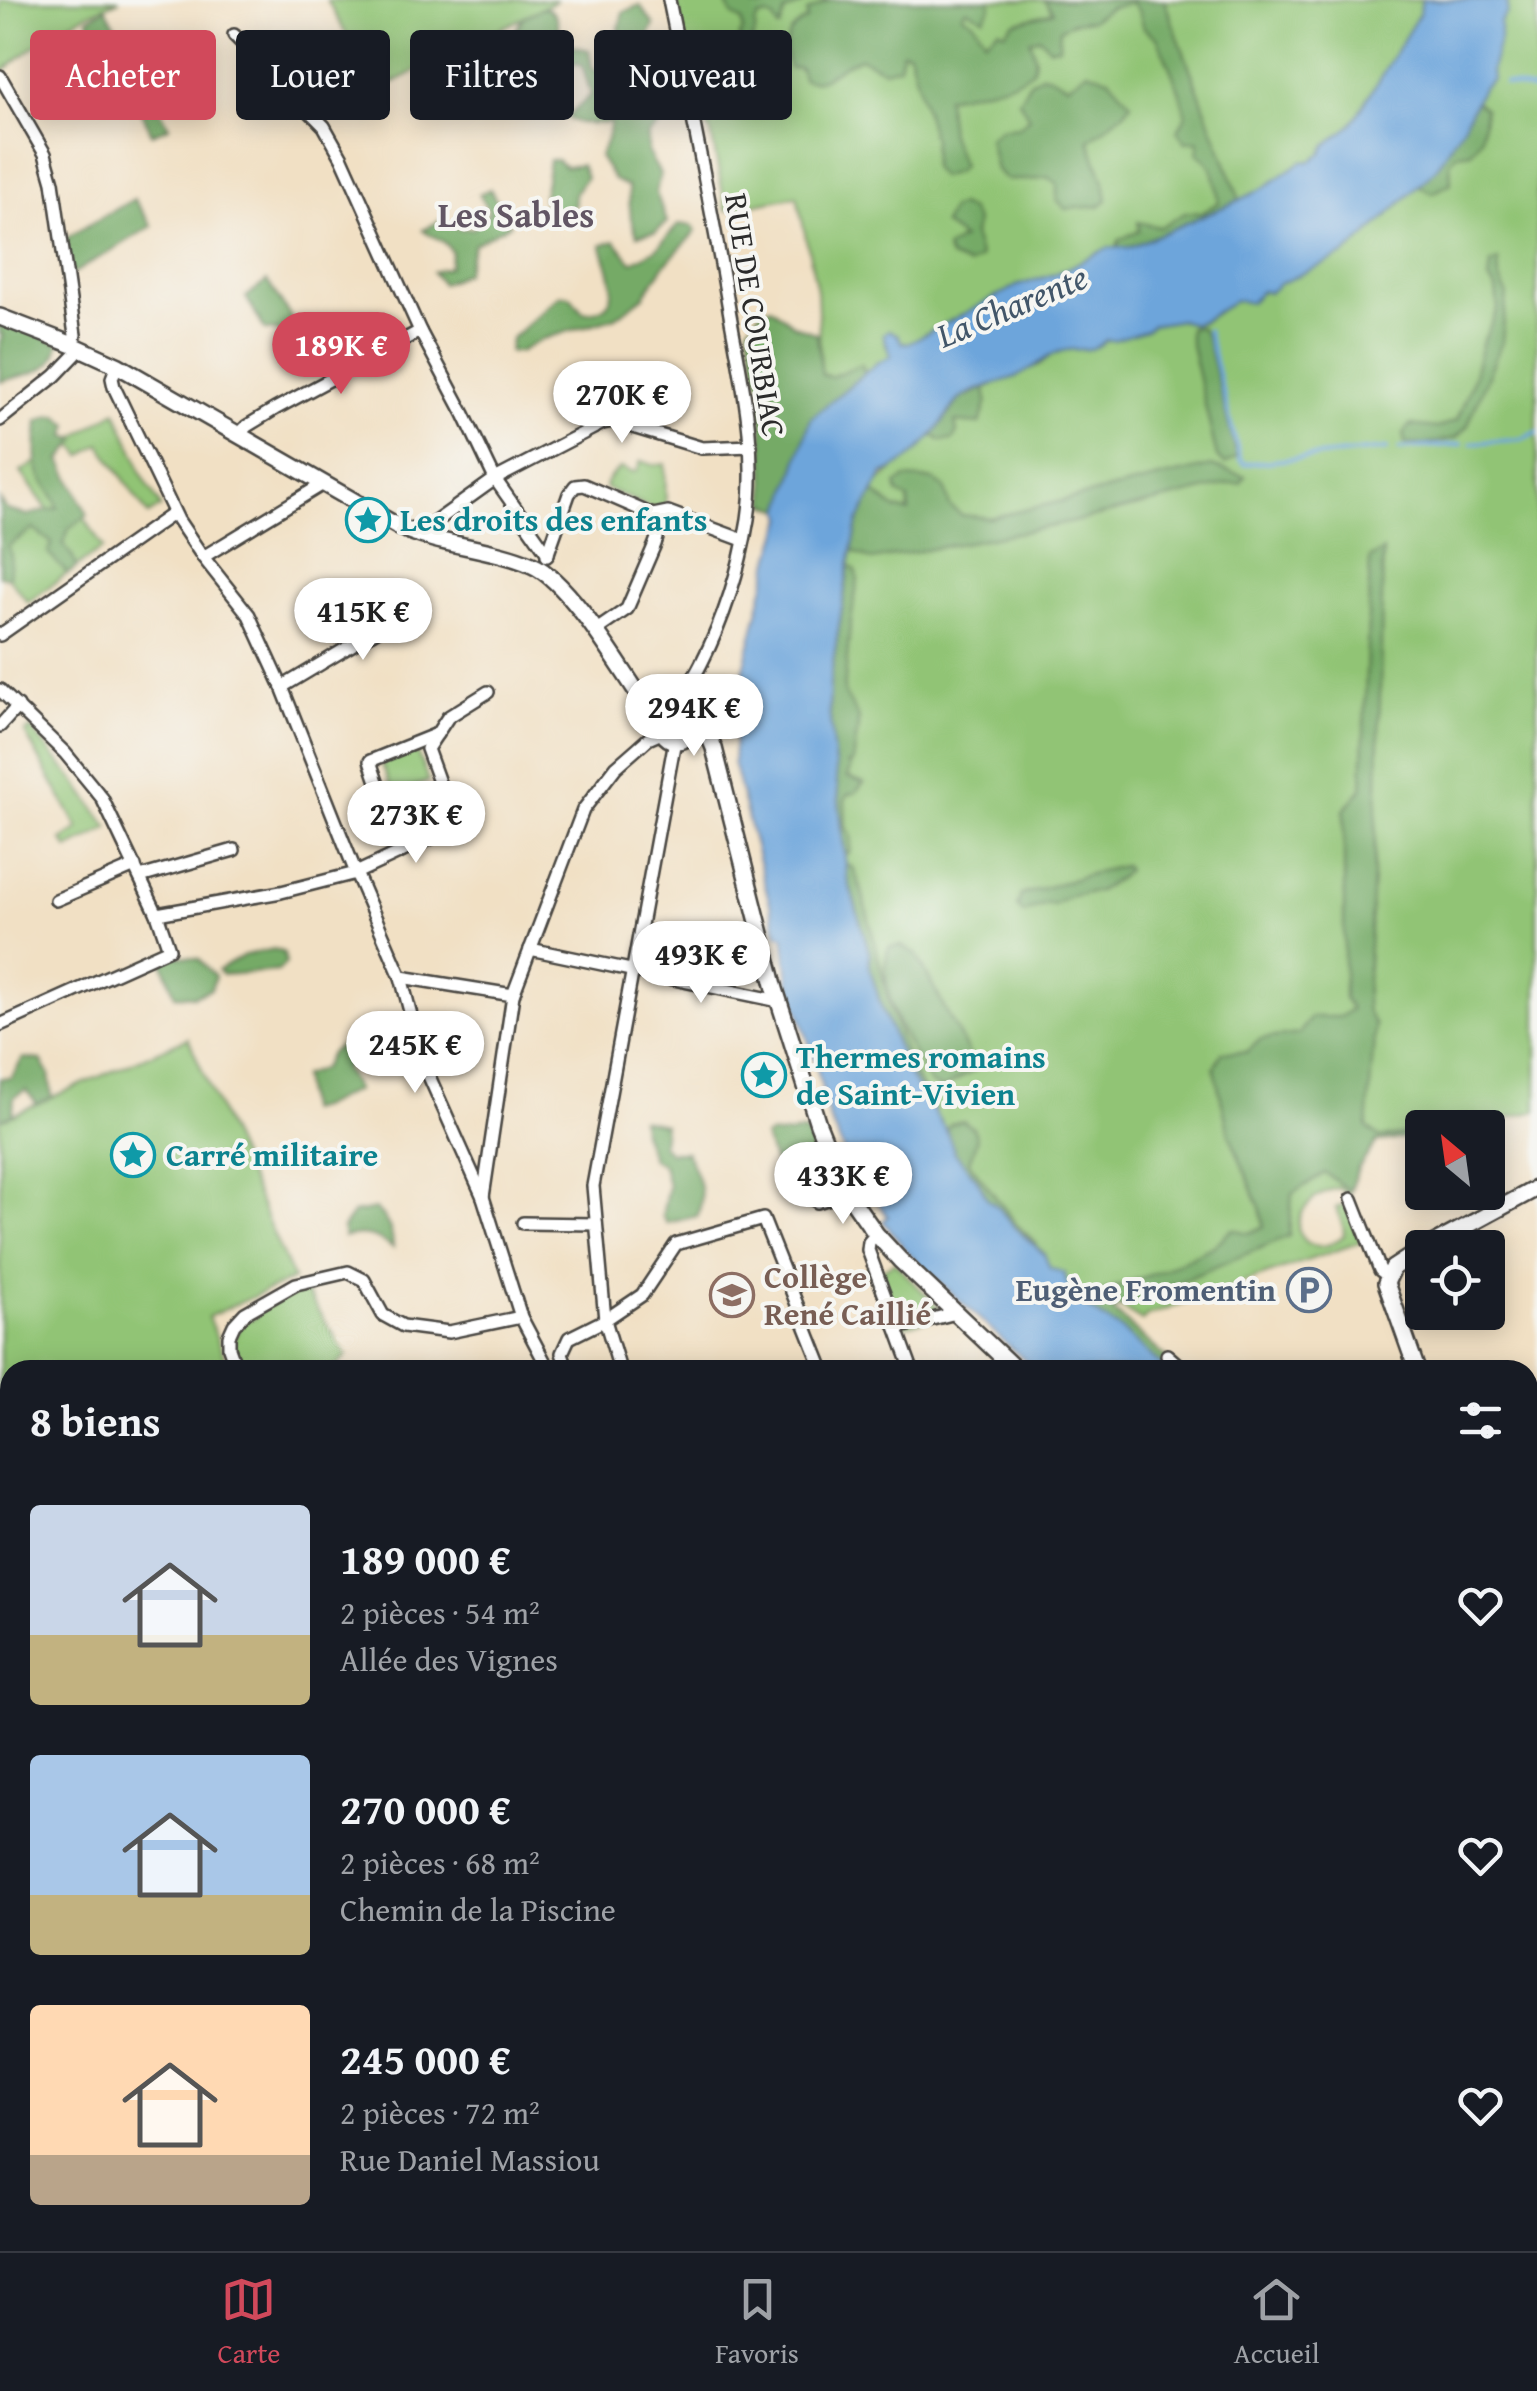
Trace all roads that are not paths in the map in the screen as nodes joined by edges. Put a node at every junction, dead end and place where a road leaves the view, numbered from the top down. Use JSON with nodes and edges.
{"nodes":[{"id":1,"x":669,"y":0,"type":"edge"},
{"id":2,"x":234,"y":35,"type":"dead end"},
{"id":3,"x":0,"y":76,"type":"edge"},
{"id":4,"x":0,"y":316,"type":"edge"},
{"id":5,"x":420,"y":331,"type":"junction"},
{"id":6,"x":77,"y":347,"type":"junction"},
{"id":7,"x":117,"y":366,"type":"junction"},
{"id":8,"x":0,"y":420,"type":"edge"},
{"id":9,"x":238,"y":435,"type":"junction"},
{"id":10,"x":750,"y":446,"type":"junction"},
{"id":11,"x":495,"y":479,"type":"junction"},
{"id":12,"x":324,"y":484,"type":"junction"},
{"id":13,"x":174,"y":512,"type":"junction"},
{"id":14,"x":653,"y":516,"type":"junction"},
{"id":15,"x":417,"y":534,"type":"junction"},
{"id":16,"x":744,"y":540,"type":"junction"},
{"id":17,"x":203,"y":557,"type":"junction"},
{"id":18,"x":544,"y":562,"type":"junction"},
{"id":19,"x":422,"y":604,"type":"dead end"},
{"id":20,"x":595,"y":631,"type":"junction"},
{"id":21,"x":0,"y":634,"type":"edge"},
{"id":22,"x":282,"y":687,"type":"junction"},
{"id":23,"x":0,"y":690,"type":"edge"},
{"id":24,"x":488,"y":692,"type":"dead end"},
{"id":25,"x":18,"y":706,"type":"junction"},
{"id":26,"x":676,"y":723,"type":"junction"},
{"id":27,"x":0,"y":726,"type":"edge"},
{"id":28,"x":438,"y":734,"type":"junction"},
{"id":29,"x":388,"y":810,"type":"junction"},
{"id":30,"x":449,"y":830,"type":"dead end"},
{"id":31,"x":234,"y":850,"type":"dead end"},
{"id":32,"x":401,"y":852,"type":"junction"},
{"id":33,"x":137,"y":872,"type":"junction"},
{"id":34,"x":356,"y":873,"type":"junction"},
{"id":35,"x":56,"y":900,"type":"dead end"},
{"id":36,"x":156,"y":914,"type":"junction"},
{"id":37,"x":530,"y":949,"type":"junction"},
{"id":38,"x":632,"y":970,"type":"junction"},
{"id":39,"x":401,"y":977,"type":"junction"},
{"id":40,"x":512,"y":995,"type":"junction"},
{"id":41,"x":779,"y":1001,"type":"junction"},
{"id":42,"x":0,"y":1025,"type":"edge"},
{"id":43,"x":1537,"y":1188,"type":"edge"},
{"id":44,"x":839,"y":1195,"type":"junction"},
{"id":45,"x":482,"y":1196,"type":"junction"},
{"id":46,"x":1352,"y":1199,"type":"dead end"},
{"id":47,"x":817,"y":1202,"type":"dead end"},
{"id":48,"x":523,"y":1224,"type":"dead end"},
{"id":49,"x":596,"y":1224,"type":"junction"},
{"id":50,"x":1458,"y":1230,"type":"edge"},
{"id":51,"x":876,"y":1234,"type":"junction"},
{"id":52,"x":1405,"y":1259,"type":"edge"},
{"id":53,"x":1388,"y":1276,"type":"junction"},
{"id":54,"x":956,"y":1313,"type":"junction"},
{"id":55,"x":521,"y":1317,"type":"junction"},
{"id":56,"x":605,"y":1320,"type":"junction"},
{"id":57,"x":897,"y":1328,"type":"junction"},
{"id":58,"x":1167,"y":1354,"type":"dead end"},
{"id":59,"x":233,"y":1360,"type":"edge"},
{"id":60,"x":555,"y":1360,"type":"edge"},
{"id":61,"x":560,"y":1360,"type":"edge"},
{"id":62,"x":617,"y":1360,"type":"edge"},
{"id":63,"x":819,"y":1360,"type":"edge"},
{"id":64,"x":908,"y":1360,"type":"edge"},
{"id":65,"x":1005,"y":1360,"type":"edge"},
{"id":66,"x":1173,"y":1360,"type":"edge"},
{"id":67,"x":1413,"y":1360,"type":"edge"}],
"edges":[{"from":1,"to":10,"type":"street","name":"RUE DE COURBIAC"},
{"from":2,"to":5,"type":"street"},
{"from":3,"to":6,"type":"street"},
{"from":4,"to":6,"type":"street"},
{"from":5,"to":9,"type":"street"},
{"from":5,"to":11,"type":"street"},
{"from":6,"to":7,"type":"street"},
{"from":6,"to":8,"type":"street"},
{"from":7,"to":9,"type":"street"},
{"from":7,"to":13,"type":"street"},
{"from":9,"to":12,"type":"street"},
{"from":10,"to":11,"type":"street"},
{"from":10,"to":16,"type":"street","name":"RUE DE COURBIAC"},
{"from":11,"to":15,"type":"street"},
{"from":11,"to":18,"type":"street"},
{"from":12,"to":15,"type":"street"},
{"from":12,"to":17,"type":"street"},
{"from":13,"to":17,"type":"street"},
{"from":13,"to":21,"type":"street"},
{"from":14,"to":16,"type":"street"},
{"from":14,"to":18,"type":"street"},
{"from":14,"to":20,"type":"street"},
{"from":15,"to":18,"type":"street"},
{"from":16,"to":26,"type":"street","name":"RUE DE COURBIAC"},
{"from":17,"to":22,"type":"street"},
{"from":18,"to":20,"type":"street"},
{"from":19,"to":22,"type":"street"},
{"from":20,"to":26,"type":"street"},
{"from":22,"to":34,"type":"street"},
{"from":23,"to":25,"type":"street"},
{"from":24,"to":28,"type":"street"},
{"from":25,"to":27,"type":"street"},
{"from":25,"to":33,"type":"street"},
{"from":26,"to":37,"type":"street"},
{"from":26,"to":38,"type":"street","name":"RUE DE COURBIAC"},
{"from":26,"to":41,"type":"street"},
{"from":28,"to":29,"type":"street"},
{"from":28,"to":29,"type":"street"},
{"from":29,"to":32,"type":"street"},
{"from":30,"to":32,"type":"street"},
{"from":31,"to":33,"type":"street"},
{"from":32,"to":34,"type":"street"},
{"from":33,"to":35,"type":"street"},
{"from":33,"to":36,"type":"street"},
{"from":34,"to":36,"type":"street"},
{"from":34,"to":39,"type":"street"},
{"from":36,"to":42,"type":"street"},
{"from":37,"to":38,"type":"street"},
{"from":37,"to":40,"type":"street"},
{"from":38,"to":41,"type":"street"},
{"from":38,"to":49,"type":"street","name":"RUE DE COURBIAC"},
{"from":39,"to":40,"type":"street"},
{"from":39,"to":45,"type":"street"},
{"from":40,"to":45,"type":"street"},
{"from":41,"to":44,"type":"street"},
{"from":43,"to":50,"type":"street"},
{"from":44,"to":47,"type":"street"},
{"from":44,"to":51,"type":"street"},
{"from":45,"to":55,"type":"street"},
{"from":46,"to":53,"type":"street"},
{"from":48,"to":49,"type":"street"},
{"from":49,"to":56,"type":"street","name":"RUE DE COURBIAC"},
{"from":51,"to":54,"type":"street"},
{"from":51,"to":57,"type":"street"},
{"from":52,"to":53,"type":"street"},
{"from":53,"to":67,"type":"street"},
{"from":54,"to":57,"type":"street"},
{"from":54,"to":65,"type":"street"},
{"from":55,"to":59,"type":"street"},
{"from":55,"to":60,"type":"street"},
{"from":56,"to":61,"type":"street"},
{"from":56,"to":62,"type":"street","name":"RUE DE COURBIAC"},
{"from":56,"to":63,"type":"street"},
{"from":57,"to":64,"type":"street"},
{"from":58,"to":66,"type":"street"}]}
